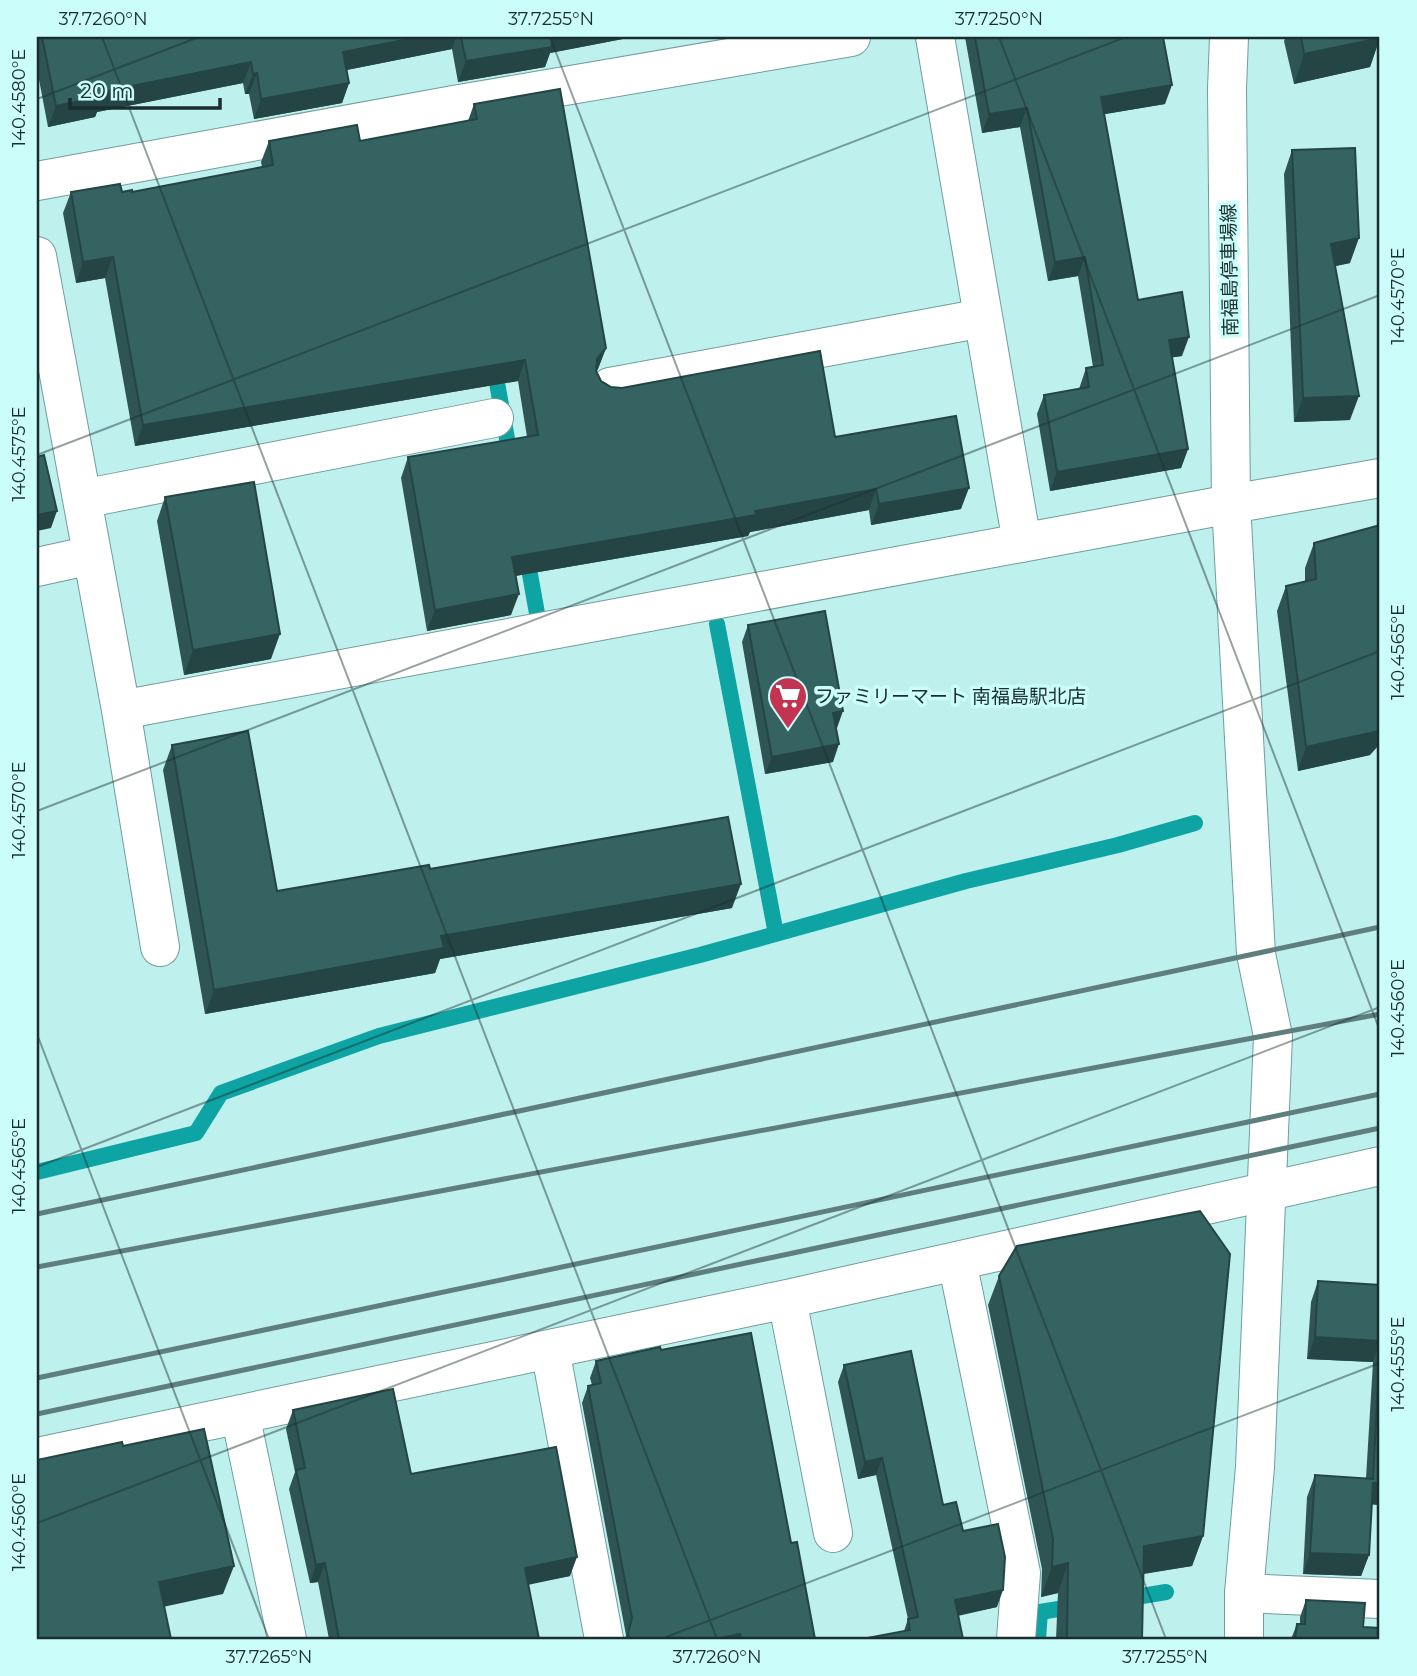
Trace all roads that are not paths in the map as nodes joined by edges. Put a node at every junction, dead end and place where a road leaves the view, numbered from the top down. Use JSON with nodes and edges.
{"nodes":[{"id":1,"x":851,"y":37,"type":"edge"},
{"id":2,"x":935,"y":37,"type":"edge"},
{"id":3,"x":1228,"y":37,"type":"edge"},
{"id":4,"x":37,"y":181,"type":"edge"},
{"id":5,"x":37,"y":256,"type":"edge"},
{"id":6,"x":983,"y":318,"type":"junction"},
{"id":7,"x":610,"y":387,"type":"edge"},
{"id":8,"x":494,"y":418,"type":"dead end"},
{"id":9,"x":1380,"y":478,"type":"edge"},
{"id":10,"x":82,"y":499,"type":"junction"},
{"id":11,"x":1231,"y":504,"type":"junction"},
{"id":12,"x":1022,"y":543,"type":"junction"},
{"id":13,"x":92,"y":555,"type":"junction"},
{"id":14,"x":37,"y":567,"type":"edge"},
{"id":15,"x":121,"y":710,"type":"junction"},
{"id":16,"x":160,"y":947,"type":"dead end"},
{"id":17,"x":1380,"y":1166,"type":"edge"},
{"id":18,"x":1268,"y":1192,"type":"junction"},
{"id":19,"x":957,"y":1261,"type":"junction"},
{"id":20,"x":787,"y":1299,"type":"junction"},
{"id":21,"x":550,"y":1349,"type":"junction"},
{"id":22,"x":240,"y":1414,"type":"junction"},
{"id":23,"x":37,"y":1457,"type":"edge"},
{"id":24,"x":833,"y":1532,"type":"dead end"},
{"id":25,"x":1244,"y":1592,"type":"junction"},
{"id":26,"x":1380,"y":1599,"type":"edge"},
{"id":27,"x":287,"y":1639,"type":"edge"},
{"id":28,"x":604,"y":1639,"type":"edge"},
{"id":29,"x":1016,"y":1639,"type":"edge"},
{"id":30,"x":1244,"y":1639,"type":"edge"}],
"edges":[{"from":1,"to":4,"type":"street"},
{"from":2,"to":6,"type":"street"},
{"from":3,"to":11,"type":"street","name":"南福島停車場線"},
{"from":5,"to":10,"type":"street"},
{"from":6,"to":7,"type":"street"},
{"from":6,"to":12,"type":"street"},
{"from":8,"to":10,"type":"street"},
{"from":9,"to":11,"type":"street"},
{"from":10,"to":13,"type":"street"},
{"from":11,"to":12,"type":"street"},
{"from":11,"to":18,"type":"street","name":"南福島停車場線"},
{"from":12,"to":15,"type":"street"},
{"from":13,"to":14,"type":"street"},
{"from":13,"to":15,"type":"street"},
{"from":15,"to":16,"type":"street"},
{"from":17,"to":18,"type":"street"},
{"from":18,"to":19,"type":"street"},
{"from":18,"to":25,"type":"street","name":"南福島停車場線"},
{"from":19,"to":20,"type":"street"},
{"from":19,"to":29,"type":"street"},
{"from":20,"to":21,"type":"street"},
{"from":20,"to":24,"type":"street"},
{"from":21,"to":22,"type":"street"},
{"from":21,"to":28,"type":"street"},
{"from":22,"to":23,"type":"street"},
{"from":22,"to":27,"type":"street"},
{"from":25,"to":26,"type":"street"},
{"from":25,"to":30,"type":"street","name":"南福島停車場線"}]}
